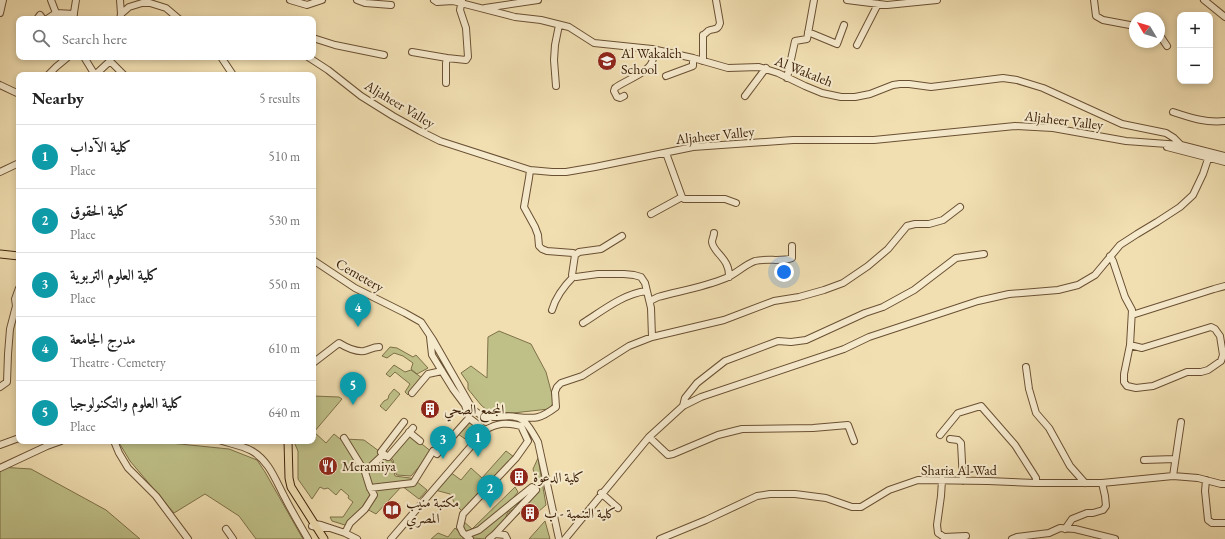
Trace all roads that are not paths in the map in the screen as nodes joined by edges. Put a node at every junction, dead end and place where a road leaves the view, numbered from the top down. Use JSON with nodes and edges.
{"nodes":[{"id":1,"x":3,"y":0,"type":"edge"},
{"id":2,"x":51,"y":0,"type":"edge"},
{"id":3,"x":76,"y":0,"type":"edge"},
{"id":4,"x":120,"y":0,"type":"edge"},
{"id":5,"x":290,"y":0,"type":"edge"},
{"id":6,"x":322,"y":0,"type":"edge"},
{"id":7,"x":357,"y":0,"type":"edge"},
{"id":8,"x":434,"y":0,"type":"edge"},
{"id":9,"x":538,"y":0,"type":"edge"},
{"id":10,"x":716,"y":0,"type":"edge"},
{"id":11,"x":814,"y":0,"type":"edge"},
{"id":12,"x":847,"y":0,"type":"edge"},
{"id":13,"x":937,"y":0,"type":"edge"},
{"id":14,"x":1094,"y":0,"type":"edge"},
{"id":15,"x":1204,"y":0,"type":"edge"},
{"id":16,"x":462,"y":2,"type":"edge"},
{"id":17,"x":878,"y":4,"type":"junction"},
{"id":18,"x":391,"y":5,"type":"dead end"},
{"id":19,"x":481,"y":8,"type":"junction"},
{"id":20,"x":0,"y":13,"type":"edge"},
{"id":21,"x":56,"y":13,"type":"junction"},
{"id":22,"x":52,"y":16,"type":"edge"},
{"id":23,"x":73,"y":16,"type":"edge"},
{"id":24,"x":121,"y":16,"type":"edge"},
{"id":25,"x":175,"y":16,"type":"edge"},
{"id":26,"x":1225,"y":17,"type":"edge"},
{"id":27,"x":559,"y":25,"type":"junction"},
{"id":28,"x":844,"y":25,"type":"dead end"},
{"id":29,"x":1129,"y":25,"type":"edge"},
{"id":30,"x":808,"y":32,"type":"junction"},
{"id":31,"x":316,"y":39,"type":"edge"},
{"id":32,"x":1165,"y":43,"type":"edge"},
{"id":33,"x":857,"y":45,"type":"dead end"},
{"id":34,"x":1167,"y":46,"type":"dead end"},
{"id":35,"x":652,"y":49,"type":"junction"},
{"id":36,"x":412,"y":52,"type":"dead end"},
{"id":37,"x":384,"y":55,"type":"dead end"},
{"id":38,"x":448,"y":58,"type":"junction"},
{"id":39,"x":693,"y":58,"type":"junction"},
{"id":40,"x":64,"y":60,"type":"edge"},
{"id":41,"x":86,"y":60,"type":"edge"},
{"id":42,"x":109,"y":60,"type":"edge"},
{"id":43,"x":111,"y":60,"type":"edge"},
{"id":44,"x":222,"y":60,"type":"edge"},
{"id":45,"x":313,"y":60,"type":"edge"},
{"id":46,"x":703,"y":62,"type":"junction"},
{"id":47,"x":766,"y":68,"type":"junction"},
{"id":48,"x":51,"y":72,"type":"edge"},
{"id":49,"x":93,"y":72,"type":"edge"},
{"id":50,"x":98,"y":72,"type":"edge"},
{"id":51,"x":121,"y":72,"type":"edge"},
{"id":52,"x":231,"y":72,"type":"edge"},
{"id":53,"x":666,"y":76,"type":"dead end"},
{"id":54,"x":787,"y":78,"type":"junction"},
{"id":55,"x":446,"y":83,"type":"dead end"},
{"id":56,"x":0,"y":85,"type":"edge"},
{"id":57,"x":556,"y":86,"type":"dead end"},
{"id":58,"x":16,"y":93,"type":"edge"},
{"id":59,"x":624,"y":96,"type":"dead end"},
{"id":60,"x":745,"y":96,"type":"dead end"},
{"id":61,"x":1173,"y":112,"type":"dead end"},
{"id":62,"x":1225,"y":121,"type":"edge"},
{"id":63,"x":1154,"y":144,"type":"junction"},
{"id":64,"x":1181,"y":145,"type":"junction"},
{"id":65,"x":666,"y":152,"type":"junction"},
{"id":66,"x":1209,"y":156,"type":"junction"},
{"id":67,"x":1225,"y":156,"type":"edge"},
{"id":68,"x":1225,"y":162,"type":"edge"},
{"id":69,"x":16,"y":164,"type":"edge"},
{"id":70,"x":530,"y":170,"type":"junction"},
{"id":71,"x":0,"y":172,"type":"edge"},
{"id":72,"x":682,"y":197,"type":"junction"},
{"id":73,"x":736,"y":203,"type":"dead end"},
{"id":74,"x":960,"y":207,"type":"dead end"},
{"id":75,"x":651,"y":214,"type":"dead end"},
{"id":76,"x":714,"y":233,"type":"dead end"},
{"id":77,"x":622,"y":236,"type":"dead end"},
{"id":78,"x":792,"y":246,"type":"dead end"},
{"id":79,"x":0,"y":254,"type":"edge"},
{"id":80,"x":575,"y":254,"type":"junction"},
{"id":81,"x":984,"y":254,"type":"dead end"},
{"id":82,"x":16,"y":256,"type":"edge"},
{"id":83,"x":1110,"y":256,"type":"junction"},
{"id":84,"x":316,"y":262,"type":"edge"},
{"id":85,"x":574,"y":276,"type":"junction"},
{"id":86,"x":729,"y":276,"type":"junction"},
{"id":87,"x":1225,"y":286,"type":"edge"},
{"id":88,"x":646,"y":291,"type":"junction"},
{"id":89,"x":16,"y":295,"type":"edge"},
{"id":90,"x":650,"y":302,"type":"junction"},
{"id":91,"x":16,"y":306,"type":"edge"},
{"id":92,"x":16,"y":306,"type":"edge"},
{"id":93,"x":552,"y":310,"type":"dead end"},
{"id":94,"x":1132,"y":315,"type":"junction"},
{"id":95,"x":583,"y":323,"type":"dead end"},
{"id":96,"x":430,"y":335,"type":"junction"},
{"id":97,"x":652,"y":337,"type":"junction"},
{"id":98,"x":1130,"y":345,"type":"junction"},
{"id":99,"x":379,"y":347,"type":"dead end"},
{"id":100,"x":316,"y":361,"type":"edge"},
{"id":101,"x":1026,"y":367,"type":"dead end"},
{"id":102,"x":442,"y":371,"type":"junction"},
{"id":103,"x":0,"y":387,"type":"edge"},
{"id":104,"x":412,"y":393,"type":"dead end"},
{"id":105,"x":683,"y":406,"type":"junction"},
{"id":106,"x":516,"y":417,"type":"junction"},
{"id":107,"x":469,"y":418,"type":"junction"},
{"id":108,"x":404,"y":422,"type":"dead end"},
{"id":109,"x":1181,"y":422,"type":"dead end"},
{"id":110,"x":484,"y":430,"type":"junction"},
{"id":111,"x":940,"y":434,"type":"dead end"},
{"id":112,"x":649,"y":437,"type":"junction"},
{"id":113,"x":344,"y":438,"type":"dead end"},
{"id":114,"x":16,"y":439,"type":"edge"},
{"id":115,"x":950,"y":439,"type":"dead end"},
{"id":116,"x":420,"y":441,"type":"dead end"},
{"id":117,"x":854,"y":441,"type":"dead end"},
{"id":118,"x":52,"y":444,"type":"edge"},
{"id":119,"x":115,"y":444,"type":"edge"},
{"id":120,"x":233,"y":444,"type":"edge"},
{"id":121,"x":284,"y":444,"type":"edge"},
{"id":122,"x":288,"y":444,"type":"edge"},
{"id":123,"x":0,"y":445,"type":"edge"},
{"id":124,"x":384,"y":454,"type":"junction"},
{"id":125,"x":1175,"y":459,"type":"junction"},
{"id":126,"x":1144,"y":460,"type":"dead end"},
{"id":127,"x":0,"y":468,"type":"edge"},
{"id":128,"x":365,"y":472,"type":"junction"},
{"id":129,"x":1173,"y":476,"type":"junction"},
{"id":130,"x":942,"y":480,"type":"junction"},
{"id":131,"x":1206,"y":480,"type":"junction"},
{"id":132,"x":963,"y":481,"type":"junction"},
{"id":133,"x":1036,"y":483,"type":"junction"},
{"id":134,"x":1085,"y":483,"type":"junction"},
{"id":135,"x":1102,"y":483,"type":"junction"},
{"id":136,"x":1225,"y":484,"type":"edge"},
{"id":137,"x":370,"y":488,"type":"junction"},
{"id":138,"x":602,"y":493,"type":"junction"},
{"id":139,"x":618,"y":508,"type":"dead end"},
{"id":140,"x":1225,"y":523,"type":"edge"},
{"id":141,"x":315,"y":526,"type":"junction"},
{"id":142,"x":1065,"y":528,"type":"junction"},
{"id":143,"x":226,"y":529,"type":"dead end"},
{"id":144,"x":345,"y":533,"type":"junction"},
{"id":145,"x":495,"y":534,"type":"junction"},
{"id":146,"x":966,"y":536,"type":"dead end"},
{"id":147,"x":468,"y":537,"type":"edge"},
{"id":148,"x":188,"y":539,"type":"edge"},
{"id":149,"x":233,"y":539,"type":"edge"},
{"id":150,"x":308,"y":539,"type":"edge"},
{"id":151,"x":320,"y":539,"type":"edge"},
{"id":152,"x":324,"y":539,"type":"edge"},
{"id":153,"x":357,"y":539,"type":"edge"},
{"id":154,"x":391,"y":539,"type":"edge"},
{"id":155,"x":489,"y":539,"type":"edge"},
{"id":156,"x":507,"y":539,"type":"edge"},
{"id":157,"x":559,"y":539,"type":"edge"},
{"id":158,"x":564,"y":539,"type":"edge"},
{"id":159,"x":660,"y":539,"type":"edge"},
{"id":160,"x":1012,"y":539,"type":"edge"},
{"id":161,"x":1115,"y":539,"type":"edge"}],
"edges":[{"from":1,"to":20,"type":"street"},
{"from":2,"to":21,"type":"street"},
{"from":3,"to":23,"type":"street"},
{"from":4,"to":24,"type":"street"},
{"from":5,"to":6,"type":"street"},
{"from":7,"to":18,"type":"street"},
{"from":8,"to":16,"type":"street","name":"Al Wakaleh"},
{"from":9,"to":19,"type":"street"},
{"from":10,"to":46,"type":"street"},
{"from":11,"to":30,"type":"street"},
{"from":12,"to":17,"type":"street"},
{"from":13,"to":17,"type":"street"},
{"from":14,"to":29,"type":"street"},
{"from":15,"to":26,"type":"street"},
{"from":16,"to":19,"type":"street","name":"Al Wakaleh"},
{"from":16,"to":38,"type":"street"},
{"from":17,"to":33,"type":"street"},
{"from":19,"to":27,"type":"street","name":"Al Wakaleh"},
{"from":21,"to":22,"type":"street"},
{"from":21,"to":23,"type":"street"},
{"from":24,"to":25,"type":"street"},
{"from":27,"to":35,"type":"street","name":"Al Wakaleh"},
{"from":27,"to":57,"type":"street"},
{"from":28,"to":30,"type":"street"},
{"from":30,"to":54,"type":"street"},
{"from":31,"to":37,"type":"street"},
{"from":32,"to":34,"type":"street"},
{"from":35,"to":39,"type":"street","name":"Al Wakaleh"},
{"from":35,"to":59,"type":"street"},
{"from":36,"to":38,"type":"street"},
{"from":38,"to":55,"type":"street"},
{"from":39,"to":46,"type":"street","name":"Al Wakaleh"},
{"from":39,"to":53,"type":"street"},
{"from":40,"to":48,"type":"street"},
{"from":41,"to":49,"type":"street"},
{"from":42,"to":50,"type":"street"},
{"from":43,"to":51,"type":"street"},
{"from":44,"to":52,"type":"street"},
{"from":45,"to":70,"type":"street","name":"Aljaheer Valley"},
{"from":46,"to":47,"type":"street","name":"Al Wakaleh"},
{"from":47,"to":54,"type":"street","name":"Al Wakaleh"},
{"from":47,"to":60,"type":"street"},
{"from":54,"to":64,"type":"street","name":"Al Wakaleh"},
{"from":56,"to":58,"type":"street"},
{"from":61,"to":62,"type":"street"},
{"from":63,"to":64,"type":"street","name":"Aljaheer Valley"},
{"from":63,"to":65,"type":"street","name":"Aljaheer Valley"},
{"from":63,"to":66,"type":"street","name":"Aljaheer Valley"},
{"from":64,"to":66,"type":"street","name":"Aljaheer Valley"},
{"from":65,"to":70,"type":"street","name":"Aljaheer Valley"},
{"from":65,"to":72,"type":"street"},
{"from":66,"to":67,"type":"street","name":"Aljaheer Valley"},
{"from":66,"to":68,"type":"street","name":"Aljaheer Valley"},
{"from":66,"to":83,"type":"street"},
{"from":69,"to":71,"type":"street"},
{"from":70,"to":80,"type":"street"},
{"from":72,"to":73,"type":"street"},
{"from":72,"to":75,"type":"street"},
{"from":74,"to":97,"type":"street","name":"Cemetery"},
{"from":76,"to":86,"type":"street"},
{"from":77,"to":80,"type":"street"},
{"from":78,"to":86,"type":"street"},
{"from":79,"to":82,"type":"main road"},
{"from":80,"to":85,"type":"street"},
{"from":81,"to":105,"type":"street"},
{"from":83,"to":94,"type":"street"},
{"from":83,"to":105,"type":"street"},
{"from":84,"to":96,"type":"street","name":"Cemetery"},
{"from":85,"to":88,"type":"street"},
{"from":85,"to":93,"type":"street"},
{"from":86,"to":90,"type":"street"},
{"from":87,"to":94,"type":"street"},
{"from":88,"to":90,"type":"street"},
{"from":88,"to":95,"type":"street"},
{"from":89,"to":91,"type":"street"},
{"from":90,"to":97,"type":"street"},
{"from":92,"to":103,"type":"street"},
{"from":94,"to":98,"type":"street"},
{"from":96,"to":102,"type":"street"},
{"from":96,"to":106,"type":"street","name":"Cemetery"},
{"from":97,"to":106,"type":"street","name":"Cemetery"},
{"from":98,"to":98,"type":"street"},
{"from":99,"to":100,"type":"street"},
{"from":101,"to":134,"type":"street"},
{"from":102,"to":104,"type":"street"},
{"from":102,"to":107,"type":"street"},
{"from":105,"to":112,"type":"street"},
{"from":106,"to":157,"type":"street"},
{"from":107,"to":110,"type":"street"},
{"from":107,"to":137,"type":"street"},
{"from":108,"to":124,"type":"street"},
{"from":109,"to":125,"type":"street"},
{"from":110,"to":147,"type":"street"},
{"from":110,"to":154,"type":"street"},
{"from":111,"to":133,"type":"street"},
{"from":112,"to":117,"type":"street"},
{"from":112,"to":138,"type":"street"},
{"from":113,"to":128,"type":"street"},
{"from":114,"to":123,"type":"street"},
{"from":115,"to":132,"type":"street"},
{"from":116,"to":124,"type":"street"},
{"from":118,"to":127,"type":"street"},
{"from":119,"to":148,"type":"street"},
{"from":120,"to":150,"type":"street"},
{"from":121,"to":141,"type":"main road"},
{"from":122,"to":141,"type":"main road"},
{"from":124,"to":128,"type":"street"},
{"from":125,"to":126,"type":"street"},
{"from":125,"to":129,"type":"street"},
{"from":128,"to":137,"type":"street"},
{"from":129,"to":131,"type":"street","name":"Sharia Al-Wad"},
{"from":129,"to":135,"type":"street","name":"Sharia Al-Wad"},
{"from":130,"to":132,"type":"street","name":"Sharia Al-Wad"},
{"from":130,"to":146,"type":"street"},
{"from":130,"to":159,"type":"street","name":"Sharia Al-Wad"},
{"from":131,"to":136,"type":"street","name":"Sharia Al-Wad"},
{"from":131,"to":140,"type":"street"},
{"from":132,"to":133,"type":"street","name":"Sharia Al-Wad"},
{"from":133,"to":134,"type":"street","name":"Sharia Al-Wad"},
{"from":134,"to":135,"type":"street","name":"Sharia Al-Wad"},
{"from":135,"to":142,"type":"street"},
{"from":137,"to":144,"type":"street"},
{"from":138,"to":139,"type":"street"},
{"from":138,"to":158,"type":"street"},
{"from":141,"to":144,"type":"street"},
{"from":141,"to":151,"type":"main road"},
{"from":141,"to":152,"type":"main road"},
{"from":142,"to":160,"type":"street"},
{"from":142,"to":161,"type":"street"},
{"from":143,"to":149,"type":"street"},
{"from":144,"to":153,"type":"street"},
{"from":145,"to":147,"type":"street"},
{"from":145,"to":155,"type":"street"},
{"from":145,"to":156,"type":"street"}]}
